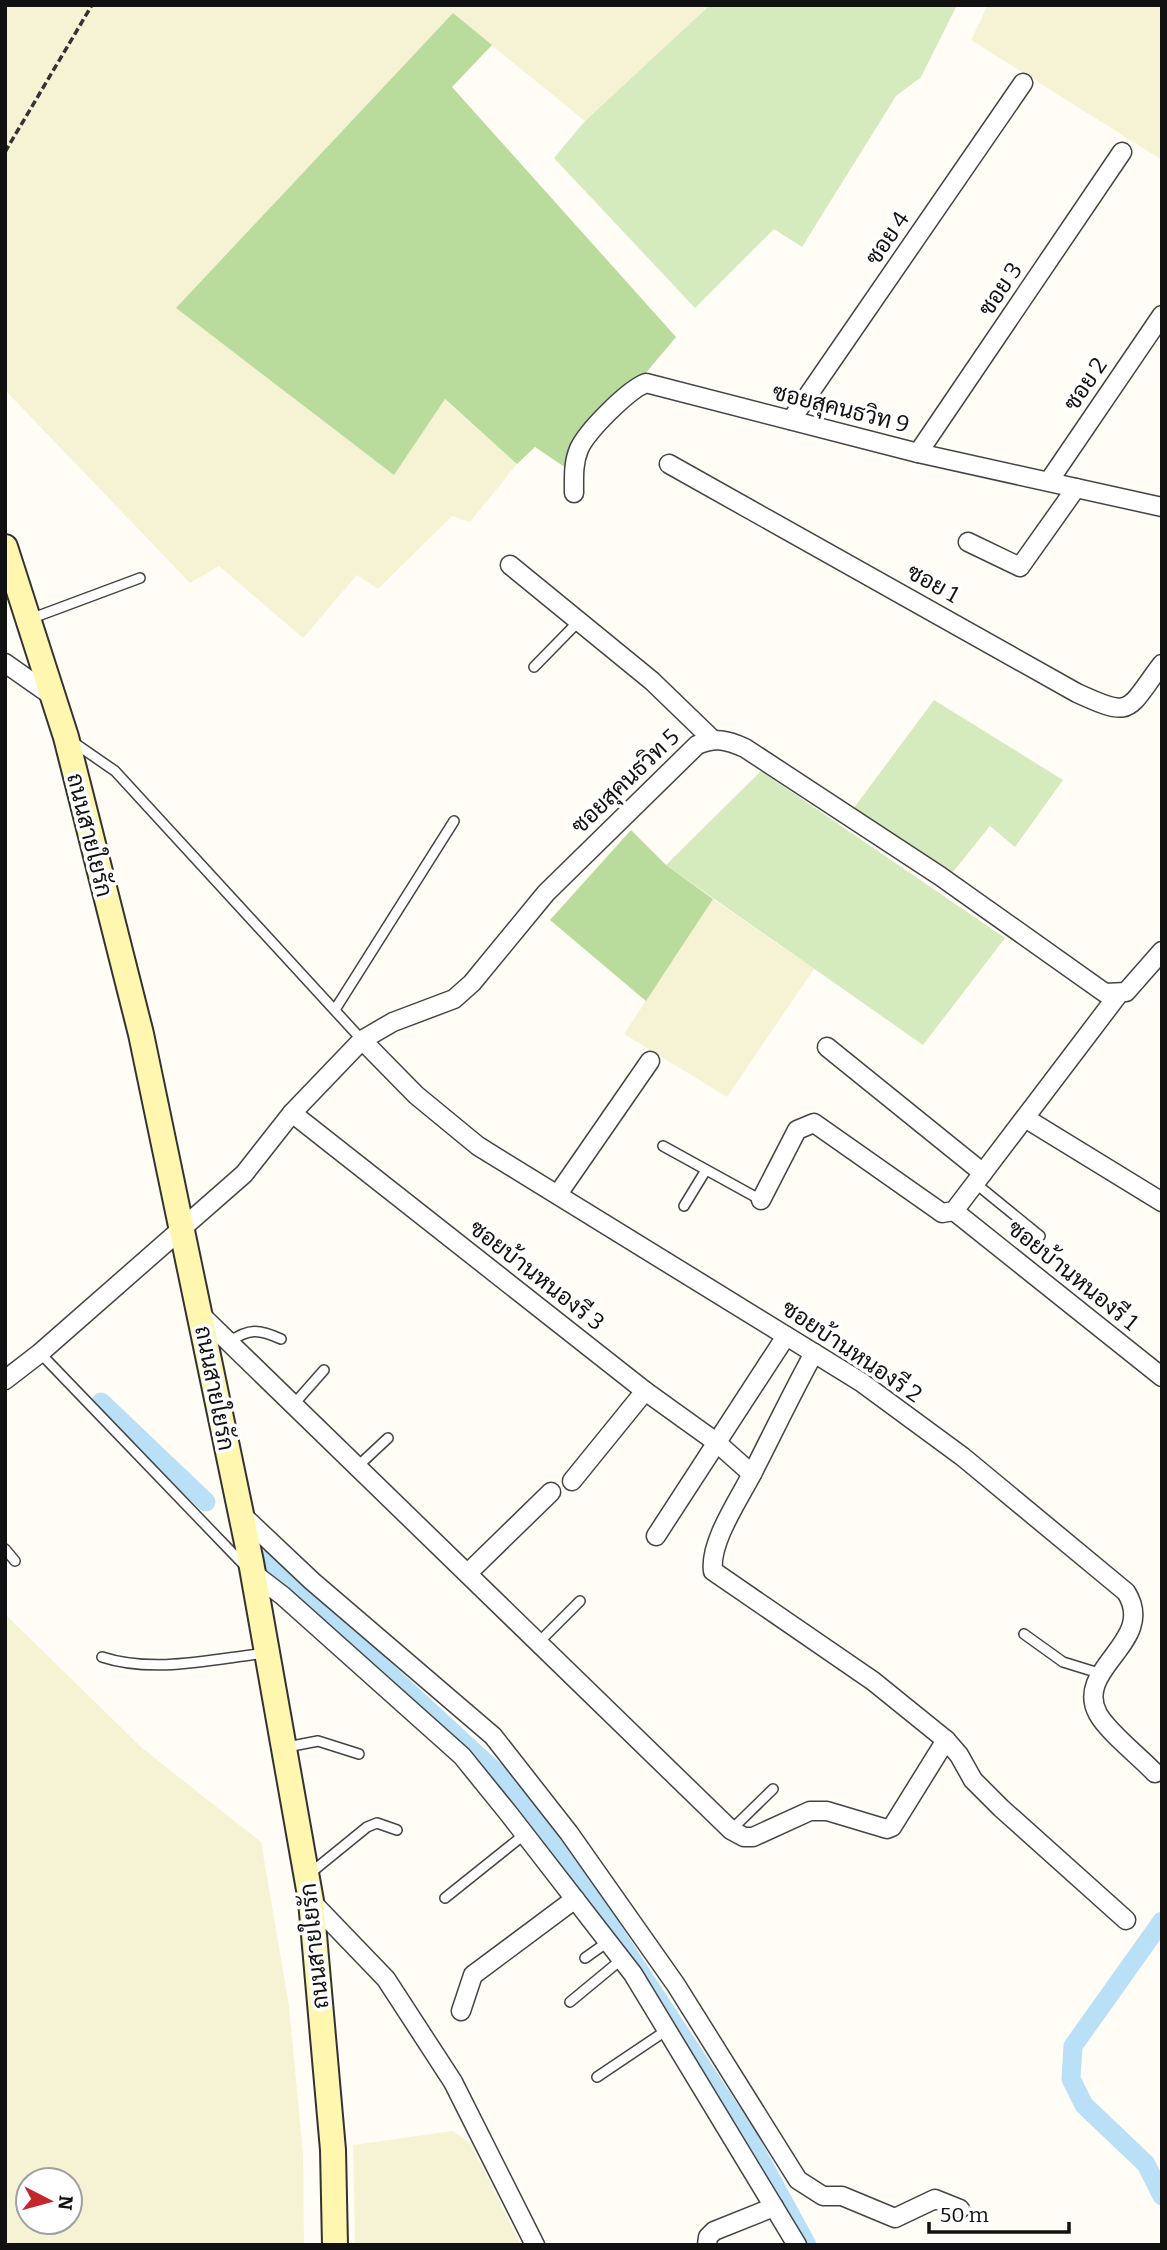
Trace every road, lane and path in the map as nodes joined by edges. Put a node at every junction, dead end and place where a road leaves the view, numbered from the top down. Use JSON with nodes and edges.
{"nodes":[{"id":1,"x":92,"y":5,"type":"edge"},
{"id":2,"x":1023,"y":83,"type":"dead end"},
{"id":3,"x":5,"y":152,"type":"edge"},
{"id":4,"x":1122,"y":152,"type":"dead end"},
{"id":5,"x":1162,"y":315,"type":"edge"},
{"id":6,"x":791,"y":420,"type":"junction"},
{"id":7,"x":918,"y":453,"type":"junction"},
{"id":8,"x":669,"y":464,"type":"dead end"},
{"id":9,"x":1049,"y":481,"type":"junction"},
{"id":10,"x":1076,"y":488,"type":"junction"},
{"id":11,"x":573,"y":494,"type":"dead end"},
{"id":12,"x":1162,"y":507,"type":"edge"},
{"id":13,"x":968,"y":542,"type":"dead end"},
{"id":14,"x":5,"y":547,"type":"edge"},
{"id":15,"x":510,"y":565,"type":"dead end"},
{"id":16,"x":140,"y":578,"type":"dead end"},
{"id":17,"x":28,"y":620,"type":"junction"},
{"id":18,"x":578,"y":622,"type":"junction"},
{"id":19,"x":5,"y":663,"type":"edge"},
{"id":20,"x":1162,"y":664,"type":"edge"},
{"id":21,"x":534,"y":667,"type":"dead end"},
{"id":22,"x":52,"y":696,"type":"junction"},
{"id":23,"x":66,"y":737,"type":"junction"},
{"id":24,"x":712,"y":738,"type":"junction"},
{"id":25,"x":454,"y":821,"type":"dead end"},
{"id":26,"x":1162,"y":951,"type":"edge"},
{"id":27,"x":1118,"y":995,"type":"junction"},
{"id":28,"x":336,"y":1008,"type":"junction"},
{"id":29,"x":362,"y":1040,"type":"junction"},
{"id":30,"x":827,"y":1047,"type":"dead end"},
{"id":31,"x":650,"y":1061,"type":"dead end"},
{"id":32,"x":292,"y":1113,"type":"junction"},
{"id":33,"x":1025,"y":1118,"type":"junction"},
{"id":34,"x":663,"y":1146,"type":"dead end"},
{"id":35,"x":706,"y":1170,"type":"junction"},
{"id":36,"x":979,"y":1178,"type":"junction"},
{"id":37,"x":558,"y":1194,"type":"junction"},
{"id":38,"x":761,"y":1200,"type":"joint"},
{"id":39,"x":1162,"y":1202,"type":"edge"},
{"id":40,"x":684,"y":1206,"type":"dead end"},
{"id":41,"x":954,"y":1211,"type":"junction"},
{"id":42,"x":181,"y":1230,"type":"junction"},
{"id":43,"x":1040,"y":1236,"type":"dead end"},
{"id":44,"x":201,"y":1315,"type":"junction"},
{"id":45,"x":786,"y":1336,"type":"junction"},
{"id":46,"x":281,"y":1339,"type":"dead end"},
{"id":47,"x":229,"y":1342,"type":"junction"},
{"id":48,"x":40,"y":1353,"type":"junction"},
{"id":49,"x":814,"y":1353,"type":"junction"},
{"id":50,"x":324,"y":1370,"type":"dead end"},
{"id":51,"x":1162,"y":1377,"type":"edge"},
{"id":52,"x":5,"y":1380,"type":"edge"},
{"id":53,"x":645,"y":1391,"type":"junction"},
{"id":54,"x":294,"y":1404,"type":"junction"},
{"id":55,"x":388,"y":1438,"type":"dead end"},
{"id":56,"x":716,"y":1442,"type":"junction"},
{"id":57,"x":358,"y":1466,"type":"junction"},
{"id":58,"x":752,"y":1474,"type":"junction"},
{"id":59,"x":572,"y":1481,"type":"dead end"},
{"id":60,"x":551,"y":1492,"type":"dead end"},
{"id":61,"x":240,"y":1513,"type":"junction"},
{"id":62,"x":656,"y":1536,"type":"dead end"},
{"id":63,"x":5,"y":1549,"type":"edge"},
{"id":64,"x":15,"y":1561,"type":"dead end"},
{"id":65,"x":468,"y":1572,"type":"junction"},
{"id":66,"x":253,"y":1573,"type":"junction"},
{"id":67,"x":580,"y":1601,"type":"dead end"},
{"id":68,"x":1024,"y":1634,"type":"dead end"},
{"id":69,"x":539,"y":1642,"type":"junction"},
{"id":70,"x":267,"y":1653,"type":"junction"},
{"id":71,"x":102,"y":1657,"type":"dead end"},
{"id":72,"x":1102,"y":1674,"type":"junction"},
{"id":73,"x":946,"y":1740,"type":"junction"},
{"id":74,"x":285,"y":1748,"type":"junction"},
{"id":75,"x":359,"y":1754,"type":"dead end"},
{"id":76,"x":1155,"y":1773,"type":"dead end"},
{"id":77,"x":773,"y":1789,"type":"dead end"},
{"id":78,"x":397,"y":1830,"type":"dead end"},
{"id":79,"x":731,"y":1830,"type":"junction"},
{"id":80,"x":525,"y":1834,"type":"junction"},
{"id":81,"x":307,"y":1877,"type":"junction"},
{"id":82,"x":444,"y":1898,"type":"dead end"},
{"id":83,"x":575,"y":1899,"type":"junction"},
{"id":84,"x":311,"y":1901,"type":"junction"},
{"id":85,"x":1126,"y":1920,"type":"dead end"},
{"id":86,"x":609,"y":1941,"type":"junction"},
{"id":87,"x":585,"y":1958,"type":"dead end"},
{"id":88,"x":622,"y":1959,"type":"junction"},
{"id":89,"x":570,"y":2002,"type":"dead end"},
{"id":90,"x":461,"y":2011,"type":"dead end"},
{"id":91,"x":667,"y":2030,"type":"junction"},
{"id":92,"x":597,"y":2077,"type":"dead end"},
{"id":93,"x":774,"y":2207,"type":"junction"},
{"id":94,"x":960,"y":2209,"type":"dead end"},
{"id":95,"x":335,"y":2245,"type":"edge"},
{"id":96,"x":535,"y":2245,"type":"edge"},
{"id":97,"x":706,"y":2245,"type":"edge"},
{"id":98,"x":797,"y":2245,"type":"edge"}],
"edges":[{"from":1,"to":3,"type":"path"},
{"from":2,"to":6,"type":"street","name":"ซอย 4"},
{"from":4,"to":7,"type":"street","name":"ซอย 3"},
{"from":5,"to":9,"type":"street","name":"ซอย 2"},
{"from":6,"to":7,"type":"street","name":"ซอยสุคนธวิท 9"},
{"from":6,"to":11,"type":"street","name":"ซอยสุคนธวิท 9"},
{"from":7,"to":9,"type":"street","name":"ซอยสุคนธวิท 9"},
{"from":8,"to":20,"type":"street","name":"ซอย 1"},
{"from":9,"to":10,"type":"street","name":"ซอยสุคนธวิท 9"},
{"from":10,"to":12,"type":"street","name":"ซอยสุคนธวิท 9"},
{"from":10,"to":13,"type":"street"},
{"from":14,"to":17,"type":"street","name":"ถนนสายใยรัก"},
{"from":15,"to":18,"type":"street"},
{"from":16,"to":17,"type":"lane"},
{"from":17,"to":22,"type":"street","name":"ถนนสายใยรัก"},
{"from":18,"to":21,"type":"lane"},
{"from":18,"to":24,"type":"street"},
{"from":19,"to":22,"type":"street"},
{"from":22,"to":23,"type":"street","name":"ถนนสายใยรัก"},
{"from":23,"to":28,"type":"lane"},
{"from":23,"to":42,"type":"street","name":"ถนนสายใยรัก"},
{"from":24,"to":27,"type":"street","name":"ซอยสุคนธวิท 5"},
{"from":24,"to":29,"type":"street","name":"ซอยสุคนธวิท 5"},
{"from":25,"to":28,"type":"lane"},
{"from":26,"to":27,"type":"street"},
{"from":27,"to":33,"type":"street"},
{"from":28,"to":29,"type":"lane"},
{"from":29,"to":32,"type":"street","name":"ซอยสุคนธวิท 5"},
{"from":29,"to":37,"type":"street","name":"ซอยบ้านหนองรี 2"},
{"from":30,"to":36,"type":"street"},
{"from":31,"to":37,"type":"street"},
{"from":32,"to":42,"type":"street","name":"ซอยสุคนธวิท 5"},
{"from":32,"to":53,"type":"street","name":"ซอยบ้านหนองรี 3"},
{"from":33,"to":36,"type":"street"},
{"from":33,"to":39,"type":"street"},
{"from":34,"to":35,"type":"lane"},
{"from":35,"to":38,"type":"lane"},
{"from":35,"to":40,"type":"lane"},
{"from":36,"to":41,"type":"street"},
{"from":36,"to":43,"type":"lane"},
{"from":37,"to":45,"type":"street","name":"ซอยบ้านหนองรี 2"},
{"from":38,"to":41,"type":"street","name":"ซอยบ้านหนองรี 1"},
{"from":41,"to":51,"type":"street","name":"ซอยบ้านหนองรี 1"},
{"from":42,"to":44,"type":"street","name":"ถนนสายใยรัก"},
{"from":42,"to":48,"type":"street","name":"ซอยสุคนธวิท 5"},
{"from":44,"to":47,"type":"street"},
{"from":44,"to":61,"type":"street","name":"ถนนสายใยรัก"},
{"from":45,"to":49,"type":"street","name":"ซอยบ้านหนองรี 2"},
{"from":45,"to":56,"type":"street"},
{"from":46,"to":47,"type":"lane"},
{"from":47,"to":54,"type":"street"},
{"from":48,"to":52,"type":"street","name":"ซอยสุคนธวิท 5"},
{"from":48,"to":66,"type":"lane"},
{"from":49,"to":58,"type":"street"},
{"from":49,"to":72,"type":"street","name":"ซอยบ้านหนองรี 2"},
{"from":50,"to":54,"type":"lane"},
{"from":53,"to":56,"type":"street","name":"ซอยบ้านหนองรี 3"},
{"from":53,"to":59,"type":"street"},
{"from":54,"to":57,"type":"street"},
{"from":55,"to":57,"type":"lane"},
{"from":56,"to":58,"type":"street","name":"ซอยบ้านหนองรี 3"},
{"from":56,"to":62,"type":"street"},
{"from":57,"to":65,"type":"street"},
{"from":58,"to":73,"type":"street"},
{"from":60,"to":65,"type":"street"},
{"from":61,"to":66,"type":"street","name":"ถนนสายใยรัก"},
{"from":61,"to":94,"type":"street"},
{"from":63,"to":64,"type":"lane"},
{"from":65,"to":69,"type":"street"},
{"from":66,"to":70,"type":"street","name":"ถนนสายใยรัก"},
{"from":66,"to":80,"type":"street"},
{"from":67,"to":69,"type":"lane"},
{"from":68,"to":72,"type":"lane"},
{"from":69,"to":79,"type":"street"},
{"from":70,"to":71,"type":"lane"},
{"from":70,"to":74,"type":"street","name":"ถนนสายใยรัก"},
{"from":72,"to":76,"type":"street","name":"ซอยบ้านหนองรี 2"},
{"from":73,"to":79,"type":"street"},
{"from":73,"to":85,"type":"street"},
{"from":74,"to":75,"type":"lane"},
{"from":74,"to":81,"type":"street","name":"ถนนสายใยรัก"},
{"from":77,"to":79,"type":"lane"},
{"from":78,"to":81,"type":"lane"},
{"from":80,"to":82,"type":"lane"},
{"from":80,"to":83,"type":"street"},
{"from":81,"to":84,"type":"street","name":"ถนนสายใยรัก"},
{"from":83,"to":86,"type":"street"},
{"from":83,"to":90,"type":"street"},
{"from":84,"to":95,"type":"street","name":"ถนนสายใยรัก"},
{"from":84,"to":96,"type":"street"},
{"from":86,"to":87,"type":"lane"},
{"from":86,"to":88,"type":"street"},
{"from":88,"to":89,"type":"lane"},
{"from":88,"to":91,"type":"street"},
{"from":91,"to":92,"type":"lane"},
{"from":91,"to":93,"type":"street"},
{"from":93,"to":97,"type":"street"},
{"from":93,"to":98,"type":"street"}]}
